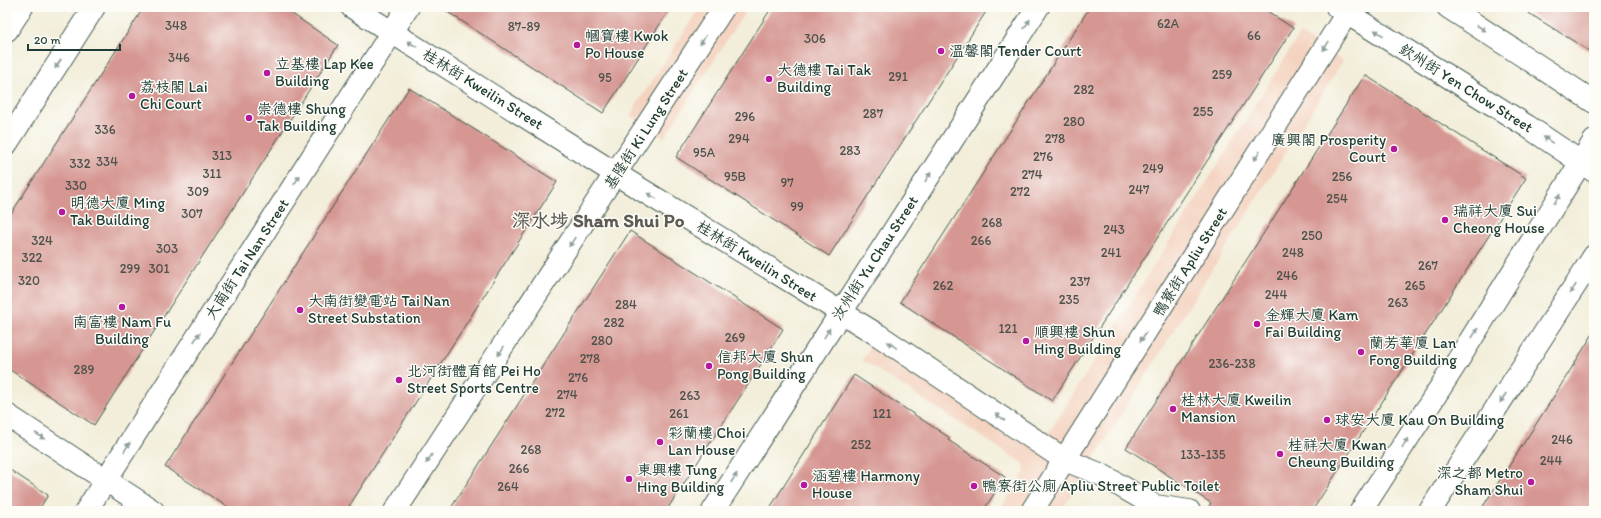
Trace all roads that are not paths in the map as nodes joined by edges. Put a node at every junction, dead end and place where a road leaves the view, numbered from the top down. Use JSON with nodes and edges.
{"nodes":[{"id":1,"x":22,"y":7,"type":"edge"},
{"id":2,"x":94,"y":7,"type":"edge"},
{"id":3,"x":352,"y":7,"type":"edge"},
{"id":4,"x":408,"y":7,"type":"edge"},
{"id":5,"x":724,"y":7,"type":"edge"},
{"id":6,"x":1038,"y":7,"type":"edge"},
{"id":7,"x":1448,"y":7,"type":"edge"},
{"id":8,"x":1342,"y":10,"type":"edge"},
{"id":9,"x":7,"y":30,"type":"edge"},
{"id":10,"x":391,"y":32,"type":"junction"},
{"id":11,"x":1594,"y":102,"type":"edge"},
{"id":12,"x":1594,"y":141,"type":"edge"},
{"id":13,"x":7,"y":143,"type":"edge"},
{"id":14,"x":1587,"y":167,"type":"edge"},
{"id":15,"x":616,"y":174,"type":"junction"},
{"id":16,"x":1594,"y":256,"type":"edge"},
{"id":17,"x":839,"y":313,"type":"junction"},
{"id":18,"x":7,"y":415,"type":"edge"},
{"id":19,"x":1065,"y":460,"type":"junction"},
{"id":20,"x":106,"y":480,"type":"junction"},
{"id":21,"x":86,"y":511,"type":"edge"},
{"id":22,"x":153,"y":511,"type":"edge"},
{"id":23,"x":396,"y":511,"type":"edge"},
{"id":24,"x":713,"y":511,"type":"edge"},
{"id":25,"x":1032,"y":511,"type":"edge"},
{"id":26,"x":1189,"y":511,"type":"edge"},
{"id":27,"x":1361,"y":511,"type":"edge"},
{"id":28,"x":1430,"y":511,"type":"edge"}],
"edges":[{"from":1,"to":9,"type":"street"},
{"from":2,"to":13,"type":"street","one_way":true},
{"from":3,"to":10,"type":"street","name":"桂林街 Kweilin Street"},
{"from":4,"to":10,"type":"street","name":"大南街 Tai Nan Street"},
{"from":5,"to":15,"type":"street","name":"基隆街 Ki Lung Street","one_way":true},
{"from":17,"to":6,"type":"street","name":"汝州街 Yu Chau Street","one_way":true},
{"from":7,"to":11,"type":"street","one_way":true},
{"from":14,"to":8,"type":"street","name":"欽州街 Yen Chow Street","one_way":true},
{"from":8,"to":19,"type":"street","name":"鴨寮街 Apliu Street","one_way":true},
{"from":15,"to":10,"type":"street","name":"桂林街 Kweilin Street","one_way":true},
{"from":20,"to":10,"type":"street","name":"大南街 Tai Nan Street","one_way":true},
{"from":12,"to":14,"type":"street"},
{"from":27,"to":14,"type":"street","one_way":true},
{"from":17,"to":15,"type":"street","name":"桂林街 Kweilin Street","one_way":true},
{"from":15,"to":23,"type":"street","name":"基隆街 Ki Lung Street","one_way":true},
{"from":16,"to":28,"type":"street","one_way":true},
{"from":19,"to":17,"type":"street","name":"桂林街 Kweilin Street","one_way":true},
{"from":24,"to":17,"type":"street","name":"汝州街 Yu Chau Street","one_way":true},
{"from":18,"to":20,"type":"street","one_way":true},
{"from":19,"to":25,"type":"street","name":"鴨寮街 Apliu Street"},
{"from":19,"to":26,"type":"street","name":"桂林街 Kweilin Street"},
{"from":20,"to":21,"type":"street","name":"大南街 Tai Nan Street"},
{"from":20,"to":22,"type":"street"}]}
